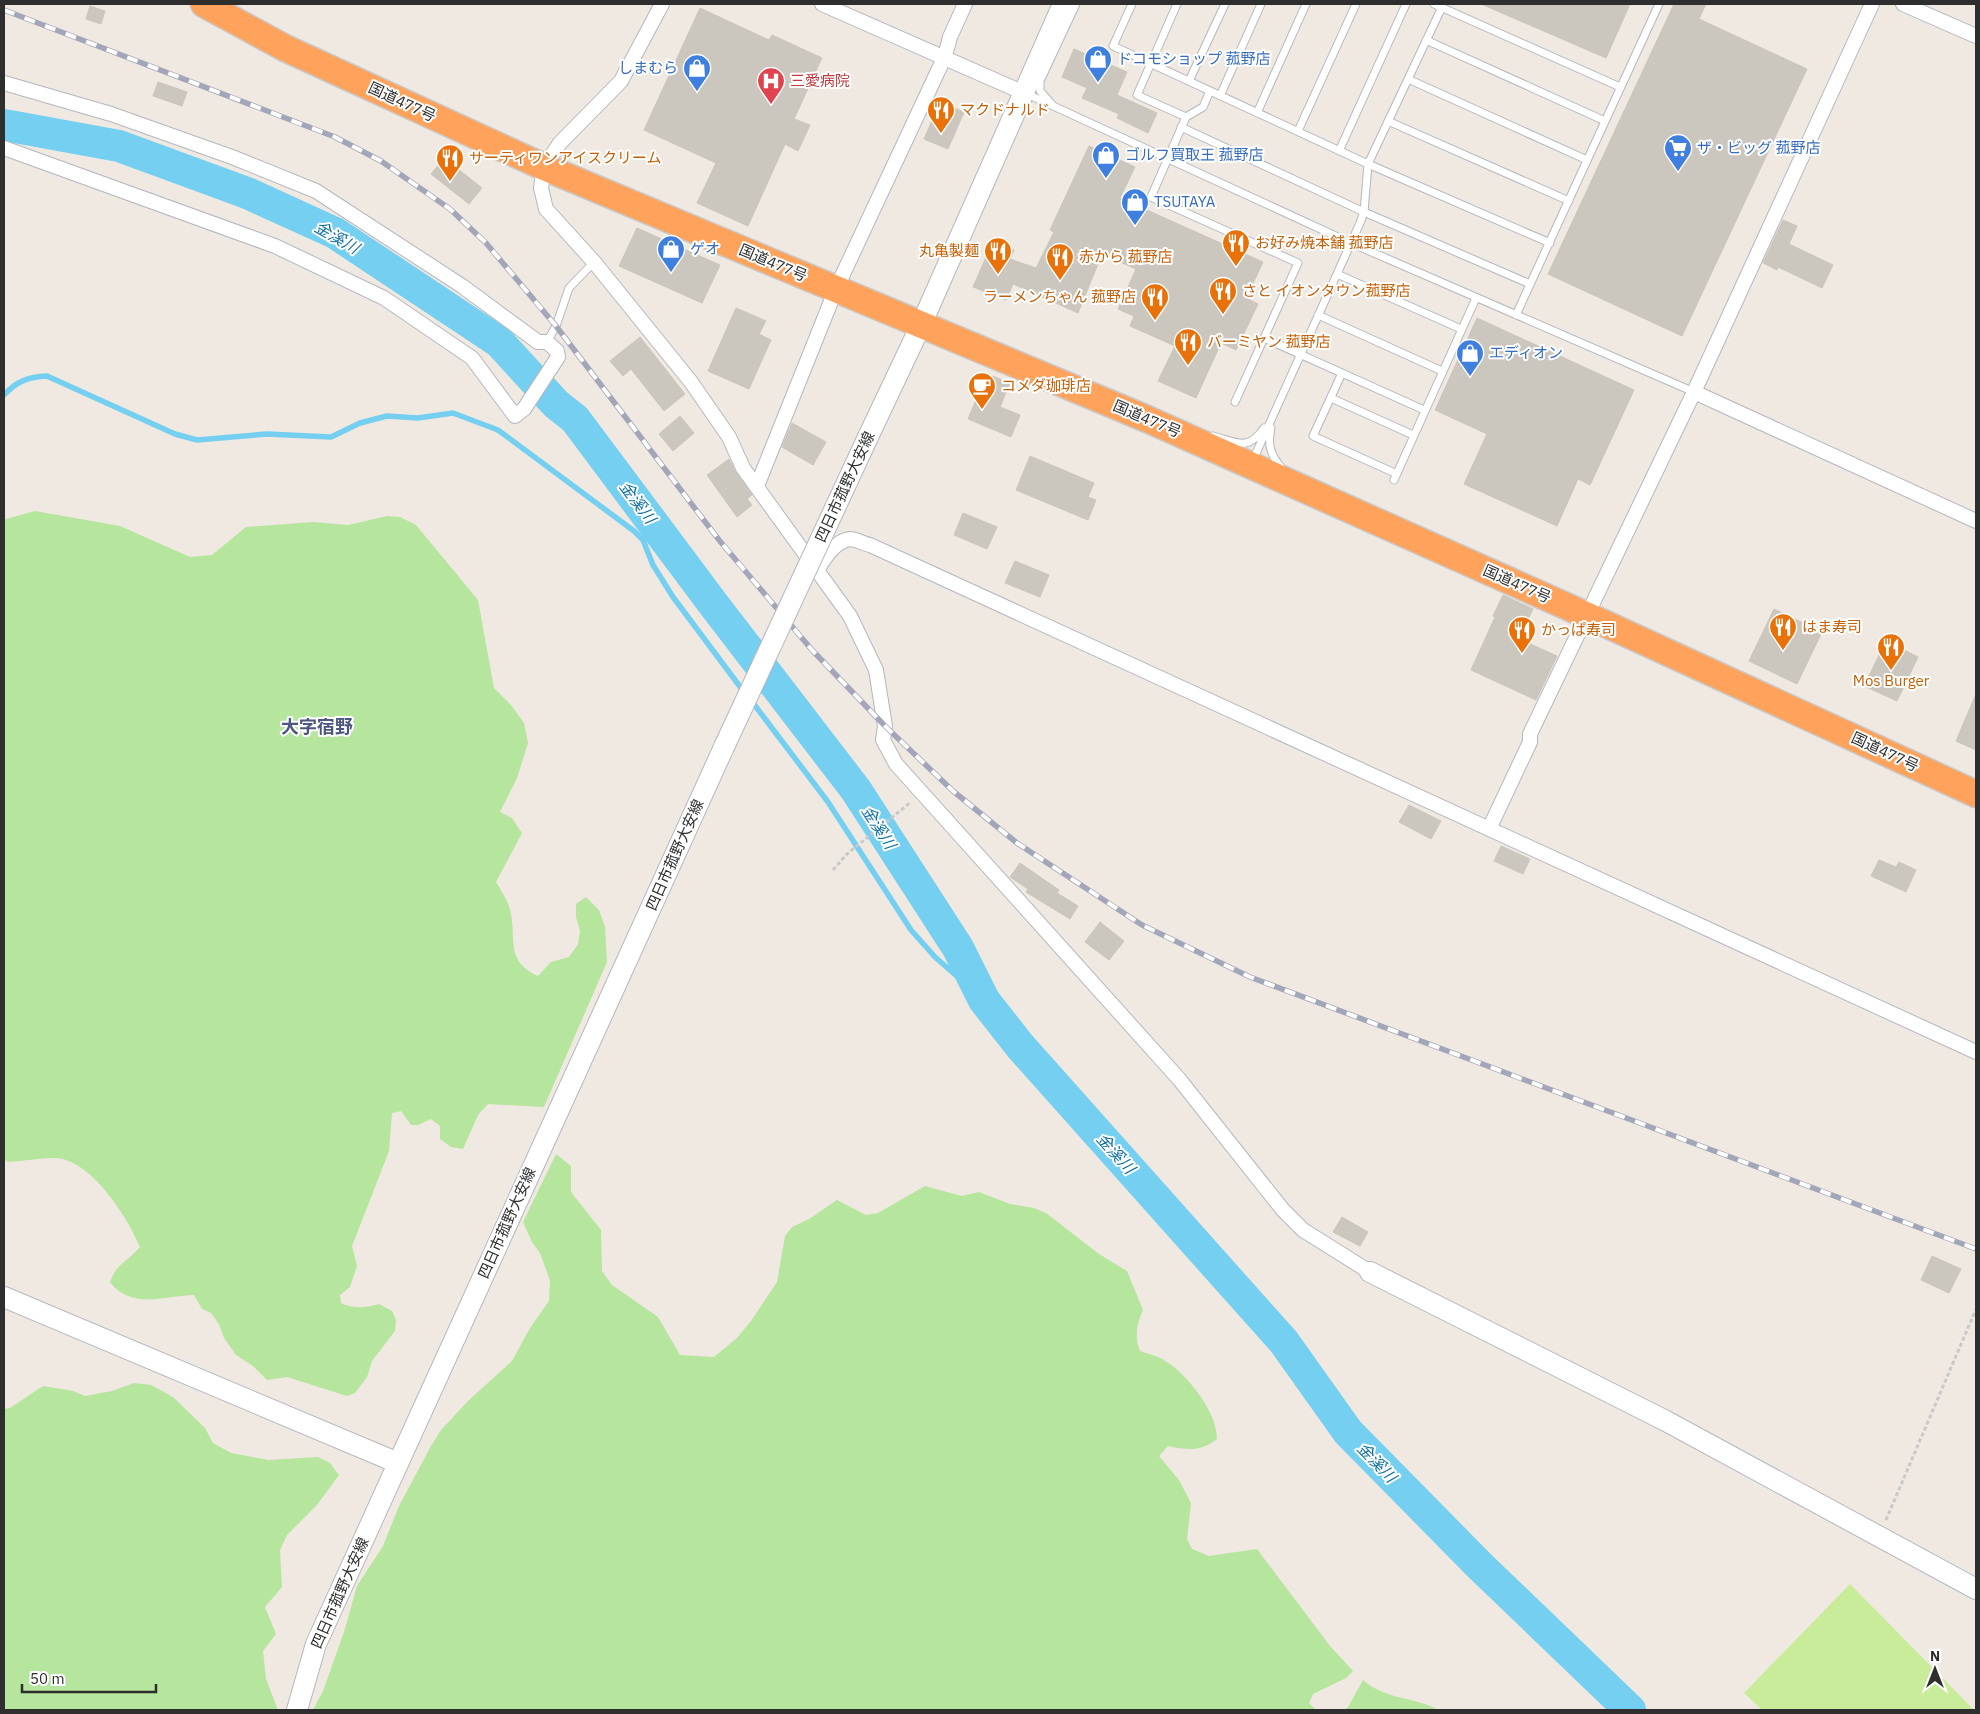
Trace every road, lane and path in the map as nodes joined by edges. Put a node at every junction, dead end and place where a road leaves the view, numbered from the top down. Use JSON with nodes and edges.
{"nodes":[{"id":1,"x":204,"y":4,"type":"edge"},
{"id":2,"x":662,"y":4,"type":"edge"},
{"id":3,"x":822,"y":4,"type":"edge"},
{"id":4,"x":965,"y":4,"type":"edge"},
{"id":5,"x":1056,"y":4,"type":"edge"},
{"id":6,"x":1063,"y":4,"type":"edge"},
{"id":7,"x":1076,"y":4,"type":"edge"},
{"id":8,"x":1132,"y":4,"type":"edge"},
{"id":9,"x":1177,"y":4,"type":"edge"},
{"id":10,"x":1225,"y":4,"type":"edge"},
{"id":11,"x":1261,"y":4,"type":"edge"},
{"id":12,"x":1306,"y":4,"type":"edge"},
{"id":13,"x":1356,"y":4,"type":"edge"},
{"id":14,"x":1406,"y":4,"type":"edge"},
{"id":15,"x":1434,"y":4,"type":"edge"},
{"id":16,"x":1659,"y":4,"type":"edge"},
{"id":17,"x":1872,"y":4,"type":"edge"},
{"id":18,"x":1903,"y":4,"type":"edge"},
{"id":19,"x":1442,"y":7,"type":"junction"},
{"id":20,"x":1976,"y":36,"type":"edge"},
{"id":21,"x":1426,"y":40,"type":"junction"},
{"id":22,"x":1044,"y":46,"type":"junction"},
{"id":23,"x":945,"y":56,"type":"junction"},
{"id":24,"x":1150,"y":63,"type":"junction"},
{"id":25,"x":1408,"y":79,"type":"junction"},
{"id":26,"x":1189,"y":82,"type":"junction"},
{"id":27,"x":4,"y":83,"type":"edge"},
{"id":28,"x":1620,"y":87,"type":"junction"},
{"id":29,"x":1210,"y":91,"type":"junction"},
{"id":30,"x":1022,"y":92,"type":"junction"},
{"id":31,"x":1220,"y":96,"type":"junction"},
{"id":32,"x":1057,"y":108,"type":"junction"},
{"id":33,"x":1257,"y":113,"type":"junction"},
{"id":34,"x":1186,"y":117,"type":"junction"},
{"id":35,"x":1388,"y":121,"type":"junction"},
{"id":36,"x":1605,"y":121,"type":"junction"},
{"id":37,"x":1181,"y":127,"type":"junction"},
{"id":38,"x":1298,"y":131,"type":"junction"},
{"id":39,"x":4,"y":148,"type":"edge"},
{"id":40,"x":1339,"y":151,"type":"junction"},
{"id":41,"x":1168,"y":159,"type":"junction"},
{"id":42,"x":1587,"y":160,"type":"junction"},
{"id":43,"x":1368,"y":164,"type":"junction"},
{"id":44,"x":544,"y":167,"type":"junction"},
{"id":45,"x":1569,"y":201,"type":"junction"},
{"id":46,"x":1364,"y":212,"type":"junction"},
{"id":47,"x":1550,"y":242,"type":"junction"},
{"id":48,"x":1351,"y":243,"type":"junction"},
{"id":49,"x":594,"y":262,"type":"junction"},
{"id":50,"x":1337,"y":274,"type":"junction"},
{"id":51,"x":1530,"y":284,"type":"junction"},
{"id":52,"x":836,"y":290,"type":"junction"},
{"id":53,"x":1476,"y":298,"type":"junction"},
{"id":54,"x":1318,"y":315,"type":"junction"},
{"id":55,"x":1516,"y":315,"type":"junction"},
{"id":56,"x":921,"y":325,"type":"junction"},
{"id":57,"x":1461,"y":329,"type":"junction"},
{"id":58,"x":1264,"y":338,"type":"junction"},
{"id":59,"x":547,"y":342,"type":"junction"},
{"id":60,"x":1301,"y":354,"type":"junction"},
{"id":61,"x":1442,"y":371,"type":"junction"},
{"id":62,"x":1342,"y":373,"type":"junction"},
{"id":63,"x":1694,"y":392,"type":"junction"},
{"id":64,"x":1331,"y":398,"type":"junction"},
{"id":65,"x":1235,"y":402,"type":"dead end"},
{"id":66,"x":1424,"y":410,"type":"junction"},
{"id":67,"x":1274,"y":413,"type":"junction"},
{"id":68,"x":1147,"y":419,"type":"junction"},
{"id":69,"x":1192,"y":430,"type":"dead end"},
{"id":70,"x":1201,"y":433,"type":"dead end"},
{"id":71,"x":1413,"y":435,"type":"junction"},
{"id":72,"x":1251,"y":465,"type":"junction"},
{"id":73,"x":757,"y":486,"type":"junction"},
{"id":74,"x":1324,"y":498,"type":"junction"},
{"id":75,"x":1976,"y":520,"type":"edge"},
{"id":76,"x":818,"y":569,"type":"junction"},
{"id":77,"x":1586,"y":615,"type":"junction"},
{"id":78,"x":1976,"y":794,"type":"edge"},
{"id":79,"x":901,"y":810,"type":"dead end"},
{"id":80,"x":1489,"y":830,"type":"junction"},
{"id":81,"x":833,"y":870,"type":"dead end"},
{"id":82,"x":1976,"y":1052,"type":"edge"},
{"id":83,"x":1370,"y":1272,"type":"joint"},
{"id":84,"x":4,"y":1297,"type":"edge"},
{"id":85,"x":1976,"y":1309,"type":"edge"},
{"id":86,"x":398,"y":1463,"type":"junction"},
{"id":87,"x":1876,"y":1536,"type":"junction"},
{"id":88,"x":1976,"y":1589,"type":"edge"},
{"id":89,"x":298,"y":1710,"type":"edge"}],
"edges":[{"from":1,"to":44,"type":"highway","name":"国道477号"},
{"from":2,"to":44,"type":"street"},
{"from":3,"to":23,"type":"street"},
{"from":4,"to":23,"type":"street"},
{"from":5,"to":22,"type":"street"},
{"from":6,"to":22,"type":"main road","name":"四日市菰野大安線"},
{"from":7,"to":32,"type":"lane"},
{"from":8,"to":24,"type":"lane"},
{"from":9,"to":24,"type":"lane"},
{"from":10,"to":26,"type":"lane"},
{"from":11,"to":31,"type":"lane"},
{"from":12,"to":33,"type":"lane"},
{"from":13,"to":38,"type":"lane"},
{"from":14,"to":40,"type":"lane"},
{"from":15,"to":19,"type":"lane"},
{"from":16,"to":28,"type":"lane"},
{"from":17,"to":63,"type":"street"},
{"from":18,"to":20,"type":"street"},
{"from":19,"to":21,"type":"lane"},
{"from":19,"to":28,"type":"lane"},
{"from":21,"to":25,"type":"lane"},
{"from":21,"to":36,"type":"lane"},
{"from":22,"to":30,"type":"main road","name":"四日市菰野大安線"},
{"from":23,"to":30,"type":"street"},
{"from":23,"to":52,"type":"street"},
{"from":24,"to":26,"type":"lane"},
{"from":24,"to":34,"type":"lane"},
{"from":25,"to":35,"type":"lane"},
{"from":25,"to":42,"type":"lane"},
{"from":26,"to":29,"type":"lane"},
{"from":27,"to":59,"type":"street"},
{"from":28,"to":36,"type":"lane"},
{"from":29,"to":31,"type":"lane"},
{"from":29,"to":34,"type":"lane"},
{"from":30,"to":32,"type":"lane"},
{"from":30,"to":56,"type":"main road","name":"四日市菰野大安線"},
{"from":31,"to":33,"type":"lane"},
{"from":32,"to":41,"type":"lane"},
{"from":33,"to":38,"type":"lane"},
{"from":34,"to":37,"type":"lane"},
{"from":35,"to":43,"type":"lane"},
{"from":35,"to":45,"type":"lane"},
{"from":36,"to":42,"type":"lane"},
{"from":37,"to":41,"type":"lane"},
{"from":37,"to":46,"type":"lane"},
{"from":38,"to":40,"type":"lane"},
{"from":39,"to":59,"type":"street"},
{"from":40,"to":43,"type":"lane"},
{"from":41,"to":48,"type":"lane"},
{"from":41,"to":58,"type":"lane"},
{"from":42,"to":45,"type":"lane"},
{"from":43,"to":46,"type":"lane"},
{"from":43,"to":47,"type":"lane"},
{"from":44,"to":49,"type":"street"},
{"from":44,"to":52,"type":"highway","name":"国道477号"},
{"from":45,"to":47,"type":"lane"},
{"from":46,"to":48,"type":"lane"},
{"from":46,"to":51,"type":"lane"},
{"from":47,"to":51,"type":"lane"},
{"from":48,"to":50,"type":"lane"},
{"from":48,"to":53,"type":"lane"},
{"from":49,"to":59,"type":"lane"},
{"from":49,"to":73,"type":"street"},
{"from":50,"to":54,"type":"lane"},
{"from":50,"to":57,"type":"lane"},
{"from":51,"to":55,"type":"lane"},
{"from":52,"to":56,"type":"highway","name":"国道477号"},
{"from":52,"to":73,"type":"street"},
{"from":53,"to":55,"type":"lane"},
{"from":53,"to":57,"type":"lane"},
{"from":54,"to":60,"type":"lane"},
{"from":54,"to":61,"type":"lane"},
{"from":55,"to":63,"type":"lane"},
{"from":56,"to":68,"type":"highway","name":"国道477号"},
{"from":56,"to":86,"type":"main road","name":"四日市菰野大安線","bridge":true},
{"from":57,"to":61,"type":"lane"},
{"from":58,"to":60,"type":"lane"},
{"from":58,"to":65,"type":"lane"},
{"from":60,"to":62,"type":"lane"},
{"from":60,"to":67,"type":"lane"},
{"from":61,"to":66,"type":"lane"},
{"from":62,"to":64,"type":"lane"},
{"from":62,"to":66,"type":"lane"},
{"from":63,"to":75,"type":"street"},
{"from":63,"to":77,"type":"street"},
{"from":64,"to":71,"type":"lane"},
{"from":64,"to":71,"type":"lane"},
{"from":66,"to":71,"type":"lane"},
{"from":67,"to":70,"type":"lane"},
{"from":67,"to":72,"type":"lane"},
{"from":67,"to":74,"type":"lane"},
{"from":68,"to":69,"type":"lane"},
{"from":68,"to":72,"type":"highway","name":"国道477号"},
{"from":72,"to":74,"type":"highway","name":"国道477号"},
{"from":73,"to":76,"type":"street"},
{"from":74,"to":77,"type":"highway","name":"国道477号"},
{"from":76,"to":80,"type":"street"},
{"from":76,"to":83,"type":"street"},
{"from":77,"to":78,"type":"highway","name":"国道477号"},
{"from":77,"to":80,"type":"street"},
{"from":79,"to":81,"type":"path"},
{"from":80,"to":82,"type":"street"},
{"from":83,"to":87,"type":"main road"},
{"from":84,"to":86,"type":"main road"},
{"from":85,"to":87,"type":"path"},
{"from":86,"to":89,"type":"main road","name":"四日市菰野大安線"},
{"from":87,"to":88,"type":"main road"}]}
